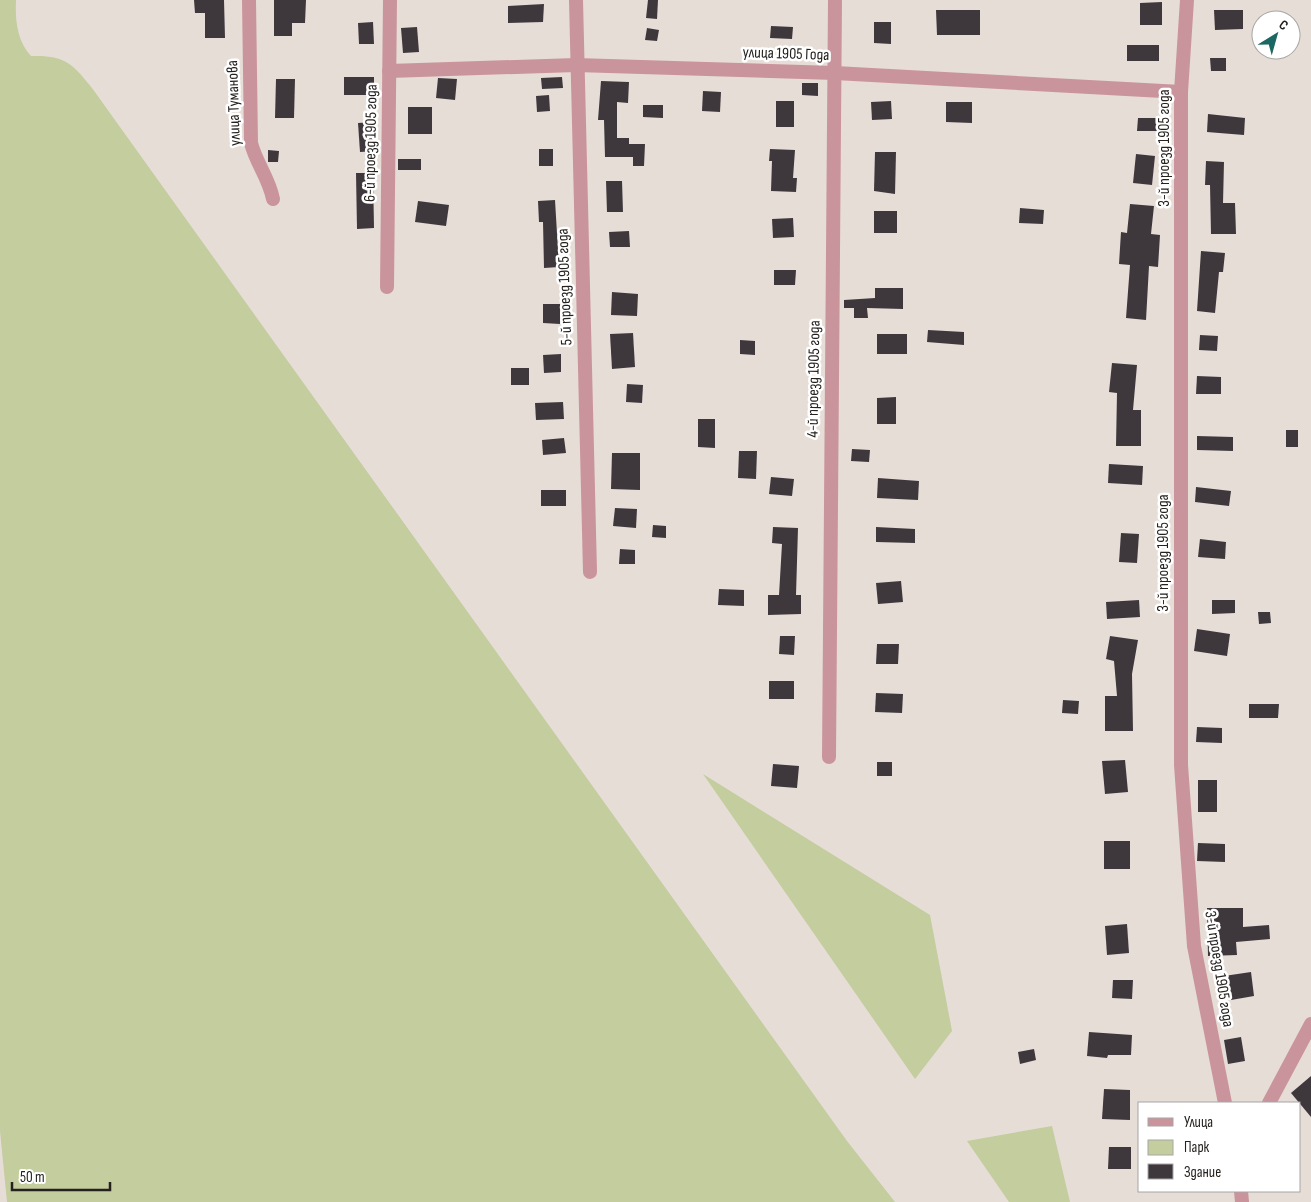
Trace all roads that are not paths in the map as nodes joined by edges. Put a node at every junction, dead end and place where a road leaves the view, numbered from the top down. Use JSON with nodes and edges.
{"nodes":[{"id":1,"x":249,"y":0,"type":"edge"},
{"id":2,"x":390,"y":0,"type":"edge"},
{"id":3,"x":576,"y":0,"type":"edge"},
{"id":4,"x":835,"y":0,"type":"edge"},
{"id":5,"x":1187,"y":0,"type":"edge"},
{"id":6,"x":576,"y":65,"type":"junction"},
{"id":7,"x":390,"y":71,"type":"junction"},
{"id":8,"x":835,"y":72,"type":"junction"},
{"id":9,"x":1181,"y":92,"type":"junction"},
{"id":10,"x":273,"y":199,"type":"dead end"},
{"id":11,"x":387,"y":287,"type":"dead end"},
{"id":12,"x":590,"y":572,"type":"dead end"},
{"id":13,"x":828,"y":758,"type":"dead end"},
{"id":14,"x":1311,"y":1024,"type":"edge"},
{"id":15,"x":1225,"y":1102,"type":"edge"},
{"id":16,"x":1270,"y":1102,"type":"edge"}],
"edges":[{"from":1,"to":10,"type":"street","name":"улица Туманова"},
{"from":2,"to":7,"type":"street","name":"6-й проезд 1905 года"},
{"from":3,"to":6,"type":"street","name":"5-й проезд 1905 года"},
{"from":4,"to":8,"type":"street","name":"4-й проезд 1905 года"},
{"from":5,"to":9,"type":"street","name":"3-й проезд 1905 года"},
{"from":6,"to":7,"type":"street","name":"улица 1905 Года"},
{"from":6,"to":8,"type":"street","name":"улица 1905 Года"},
{"from":6,"to":12,"type":"street","name":"5-й проезд 1905 года"},
{"from":7,"to":11,"type":"street","name":"6-й проезд 1905 года"},
{"from":8,"to":9,"type":"street","name":"улица 1905 Года"},
{"from":8,"to":13,"type":"street","name":"4-й проезд 1905 года"},
{"from":9,"to":15,"type":"street","name":"3-й проезд 1905 года"},
{"from":14,"to":16,"type":"street"}]}
